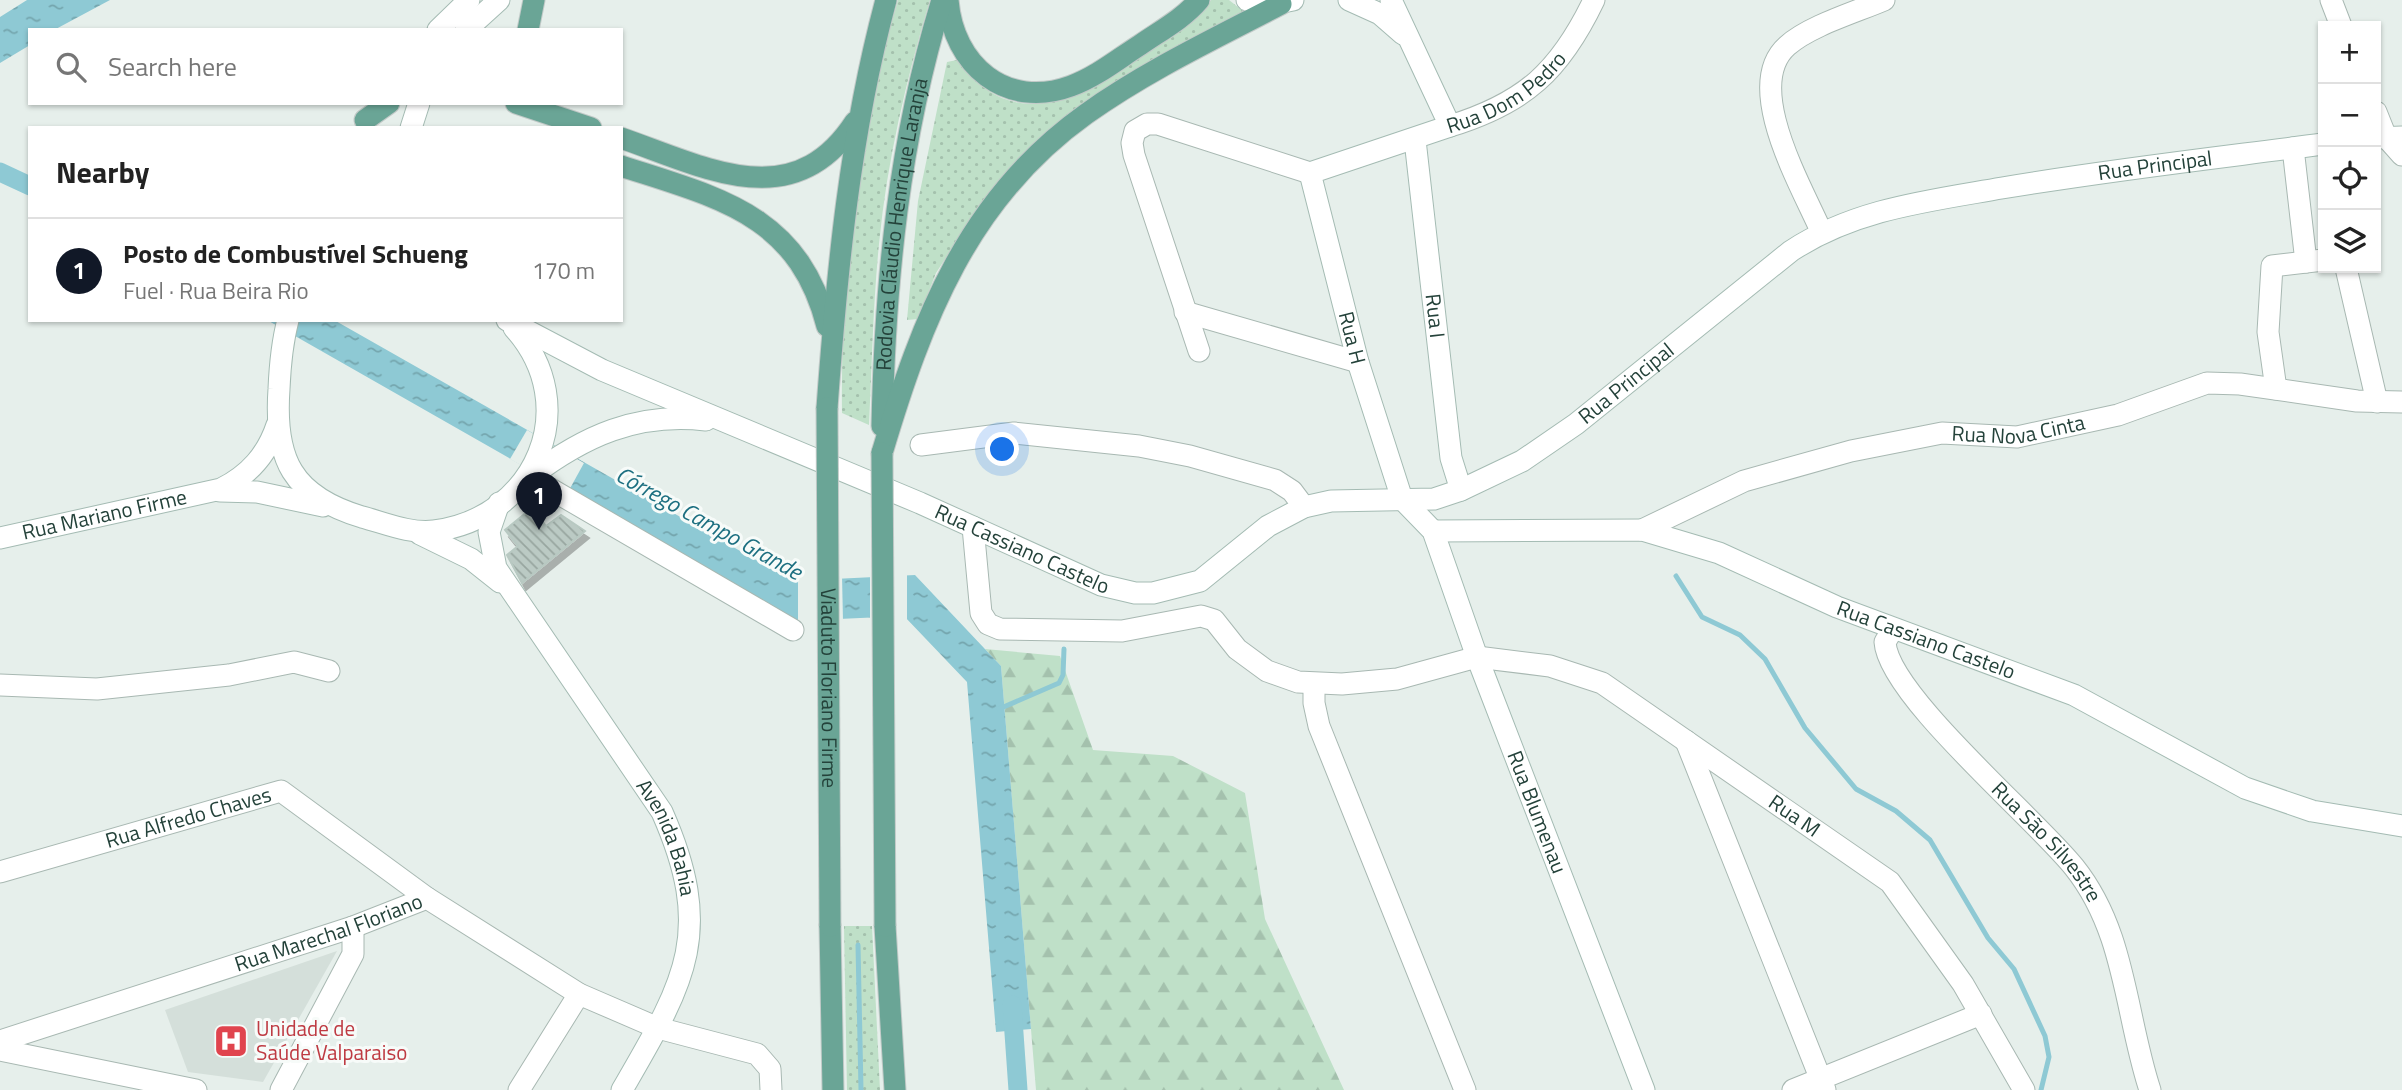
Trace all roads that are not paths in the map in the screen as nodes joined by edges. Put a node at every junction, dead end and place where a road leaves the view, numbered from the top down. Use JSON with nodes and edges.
{"nodes":[{"id":1,"x":469,"y":0,"type":"edge"},
{"id":2,"x":499,"y":0,"type":"edge"},
{"id":3,"x":534,"y":0,"type":"edge"},
{"id":4,"x":886,"y":0,"type":"edge"},
{"id":5,"x":942,"y":0,"type":"edge"},
{"id":6,"x":948,"y":0,"type":"edge"},
{"id":7,"x":1199,"y":0,"type":"edge"},
{"id":8,"x":1247,"y":0,"type":"edge"},
{"id":9,"x":1349,"y":0,"type":"edge"},
{"id":10,"x":1391,"y":0,"type":"edge"},
{"id":11,"x":1594,"y":0,"type":"edge"},
{"id":12,"x":1884,"y":0,"type":"edge"},
{"id":13,"x":2331,"y":0,"type":"edge"},
{"id":14,"x":1290,"y":1,"type":"edge"},
{"id":15,"x":2339,"y":21,"type":"edge"},
{"id":16,"x":440,"y":28,"type":"edge"},
{"id":17,"x":468,"y":28,"type":"edge"},
{"id":18,"x":528,"y":28,"type":"edge"},
{"id":19,"x":1411,"y":46,"type":"junction"},
{"id":20,"x":386,"y":105,"type":"edge"},
{"id":21,"x":418,"y":105,"type":"edge"},
{"id":22,"x":522,"y":105,"type":"edge"},
{"id":23,"x":555,"y":105,"type":"edge"},
{"id":24,"x":861,"y":107,"type":"junction"},
{"id":25,"x":367,"y":117,"type":"edge"},
{"id":26,"x":583,"y":125,"type":"edge"},
{"id":27,"x":412,"y":126,"type":"edge"},
{"id":28,"x":1450,"y":126,"type":"junction"},
{"id":29,"x":2388,"y":137,"type":"edge"},
{"id":30,"x":623,"y":139,"type":"edge"},
{"id":31,"x":1415,"y":140,"type":"junction"},
{"id":32,"x":2318,"y":145,"type":"edge"},
{"id":33,"x":2293,"y":148,"type":"junction"},
{"id":34,"x":2402,"y":155,"type":"edge"},
{"id":35,"x":623,"y":167,"type":"edge"},
{"id":36,"x":1310,"y":173,"type":"junction"},
{"id":37,"x":1821,"y":231,"type":"junction"},
{"id":38,"x":2314,"y":261,"type":"edge"},
{"id":39,"x":2347,"y":273,"type":"edge"},
{"id":40,"x":1185,"y":312,"type":"junction"},
{"id":41,"x":507,"y":322,"type":"edge"},
{"id":42,"x":509,"y":322,"type":"edge"},
{"id":43,"x":286,"y":329,"type":"edge"},
{"id":44,"x":1199,"y":351,"type":"dead end"},
{"id":45,"x":1357,"y":362,"type":"junction"},
{"id":46,"x":830,"y":369,"type":"junction"},
{"id":47,"x":2276,"y":388,"type":"junction"},
{"id":48,"x":2377,"y":402,"type":"junction"},
{"id":49,"x":2402,"y":402,"type":"edge"},
{"id":50,"x":728,"y":424,"type":"junction"},
{"id":51,"x":277,"y":425,"type":"junction"},
{"id":52,"x":884,"y":438,"type":"junction"},
{"id":53,"x":921,"y":445,"type":"dead end"},
{"id":54,"x":530,"y":476,"type":"junction"},
{"id":55,"x":1461,"y":490,"type":"junction"},
{"id":56,"x":209,"y":493,"type":"junction"},
{"id":57,"x":1402,"y":499,"type":"junction"},
{"id":58,"x":499,"y":503,"type":"junction"},
{"id":59,"x":1304,"y":507,"type":"junction"},
{"id":60,"x":335,"y":509,"type":"junction"},
{"id":61,"x":973,"y":527,"type":"junction"},
{"id":62,"x":1642,"y":530,"type":"junction"},
{"id":63,"x":1433,"y":531,"type":"junction"},
{"id":64,"x":415,"y":532,"type":"junction"},
{"id":65,"x":0,"y":538,"type":"edge"},
{"id":66,"x":523,"y":607,"type":"junction"},
{"id":67,"x":1893,"y":629,"type":"junction"},
{"id":68,"x":793,"y":630,"type":"dead end"},
{"id":69,"x":1477,"y":657,"type":"junction"},
{"id":70,"x":329,"y":671,"type":"dead end"},
{"id":71,"x":1314,"y":684,"type":"junction"},
{"id":72,"x":0,"y":685,"type":"edge"},
{"id":73,"x":1686,"y":740,"type":"junction"},
{"id":74,"x":2402,"y":826,"type":"edge"},
{"id":75,"x":0,"y":872,"type":"edge"},
{"id":76,"x":427,"y":898,"type":"junction"},
{"id":77,"x":353,"y":927,"type":"junction"},
{"id":78,"x":579,"y":994,"type":"junction"},
{"id":79,"x":1981,"y":1014,"type":"junction"},
{"id":80,"x":658,"y":1028,"type":"junction"},
{"id":81,"x":0,"y":1041,"type":"edge"},
{"id":82,"x":0,"y":1050,"type":"edge"},
{"id":83,"x":1823,"y":1085,"type":"edge"},
{"id":84,"x":195,"y":1090,"type":"edge"},
{"id":85,"x":281,"y":1090,"type":"edge"},
{"id":86,"x":519,"y":1090,"type":"edge"},
{"id":87,"x":622,"y":1090,"type":"edge"},
{"id":88,"x":771,"y":1090,"type":"edge"},
{"id":89,"x":832,"y":1090,"type":"edge"},
{"id":90,"x":895,"y":1090,"type":"edge"},
{"id":91,"x":1465,"y":1090,"type":"edge"},
{"id":92,"x":1644,"y":1090,"type":"edge"},
{"id":93,"x":1793,"y":1090,"type":"edge"},
{"id":94,"x":2024,"y":1090,"type":"edge"},
{"id":95,"x":2150,"y":1090,"type":"edge"}],
"edges":[{"from":1,"to":16,"type":"street"},
{"from":2,"to":17,"type":"street"},
{"from":3,"to":18,"type":"main road"},
{"from":4,"to":24,"type":"main road"},
{"from":5,"to":52,"type":"main road","name":"Rodovia Cláudio Henrique Laranja"},
{"from":6,"to":7,"type":"main road"},
{"from":8,"to":14,"type":"street"},
{"from":9,"to":19,"type":"street"},
{"from":10,"to":19,"type":"street"},
{"from":11,"to":28,"type":"street","name":"Rua Dom Pedro"},
{"from":12,"to":37,"type":"street"},
{"from":13,"to":15,"type":"street"},
{"from":14,"to":52,"type":"main road"},
{"from":19,"to":28,"type":"street"},
{"from":20,"to":25,"type":"main road"},
{"from":21,"to":27,"type":"street"},
{"from":22,"to":26,"type":"main road"},
{"from":23,"to":26,"type":"main road"},
{"from":24,"to":30,"type":"main road"},
{"from":24,"to":46,"type":"main road"},
{"from":28,"to":31,"type":"street","name":"Rua Dom Pedro"},
{"from":29,"to":34,"type":"street"},
{"from":31,"to":36,"type":"street","name":"Rua Dom Pedro"},
{"from":31,"to":55,"type":"street","name":"Rua I"},
{"from":32,"to":33,"type":"street","name":"Rua Principal"},
{"from":33,"to":37,"type":"street","name":"Rua Principal"},
{"from":33,"to":38,"type":"street"},
{"from":35,"to":46,"type":"main road"},
{"from":36,"to":40,"type":"street"},
{"from":36,"to":45,"type":"street","name":"Rua H"},
{"from":37,"to":55,"type":"street","name":"Rua Principal"},
{"from":38,"to":47,"type":"street"},
{"from":39,"to":48,"type":"street"},
{"from":40,"to":44,"type":"street"},
{"from":40,"to":45,"type":"street"},
{"from":41,"to":54,"type":"street"},
{"from":42,"to":50,"type":"street","name":"Rua Cassiano Castelo"},
{"from":43,"to":51,"type":"street"},
{"from":45,"to":57,"type":"street","name":"Rua H"},
{"from":46,"to":89,"type":"main road","name":"Viaduto Floriano Firme","bridge":true},
{"from":47,"to":48,"type":"street","name":"Rua Nova Cinta"},
{"from":47,"to":62,"type":"street","name":"Rua Nova Cinta"},
{"from":48,"to":49,"type":"street","name":"Rua Nova Cinta"},
{"from":50,"to":54,"type":"street","name":"Rua Cassiano Castelo"},
{"from":50,"to":61,"type":"street","name":"Rua Cassiano Castelo"},
{"from":51,"to":56,"type":"street"},
{"from":51,"to":60,"type":"street"},
{"from":52,"to":90,"type":"main road","bridge":true},
{"from":53,"to":59,"type":"street"},
{"from":54,"to":58,"type":"street","name":"Rua Cassiano Castelo"},
{"from":54,"to":68,"type":"street"},
{"from":55,"to":57,"type":"street","name":"Rua Principal"},
{"from":56,"to":60,"type":"street"},
{"from":56,"to":65,"type":"street","name":"Rua Mariano Firme"},
{"from":57,"to":59,"type":"street","name":"Rua Principal"},
{"from":57,"to":63,"type":"street"},
{"from":58,"to":64,"type":"street","name":"Rua Cassiano Castelo"},
{"from":58,"to":66,"type":"street","name":"Avenida Bahia"},
{"from":59,"to":61,"type":"street","name":"Rua Cassiano Castelo"},
{"from":60,"to":64,"type":"street"},
{"from":61,"to":71,"type":"street"},
{"from":62,"to":63,"type":"street","name":"Rua Cassiano Castelo"},
{"from":62,"to":67,"type":"street","name":"Rua Cassiano Castelo"},
{"from":63,"to":69,"type":"street","name":"Rua Blumenau"},
{"from":64,"to":66,"type":"street","name":"Avenida Bahia"},
{"from":66,"to":80,"type":"street","name":"Avenida Bahia"},
{"from":67,"to":74,"type":"street","name":"Rua Cassiano Castelo"},
{"from":67,"to":95,"type":"street","name":"Rua São Silvestre"},
{"from":69,"to":71,"type":"street"},
{"from":69,"to":73,"type":"street","name":"Rua M"},
{"from":69,"to":92,"type":"street","name":"Rua Blumenau"},
{"from":70,"to":72,"type":"street"},
{"from":71,"to":91,"type":"street"},
{"from":73,"to":79,"type":"street","name":"Rua M"},
{"from":73,"to":83,"type":"street"},
{"from":75,"to":76,"type":"street","name":"Rua Alfredo Chaves"},
{"from":76,"to":77,"type":"street","name":"Rua Marechal Floriano"},
{"from":76,"to":78,"type":"street","name":"Rua Marechal Floriano"},
{"from":77,"to":81,"type":"street","name":"Rua Marechal Floriano"},
{"from":77,"to":85,"type":"street"},
{"from":78,"to":80,"type":"street","name":"Rua Marechal Floriano"},
{"from":78,"to":86,"type":"street"},
{"from":79,"to":83,"type":"street"},
{"from":79,"to":94,"type":"street","name":"Rua M"},
{"from":80,"to":87,"type":"street","name":"Avenida Bahia"},
{"from":80,"to":88,"type":"street","name":"Rua Marechal Floriano"},
{"from":82,"to":84,"type":"street"},
{"from":83,"to":93,"type":"street"}]}
